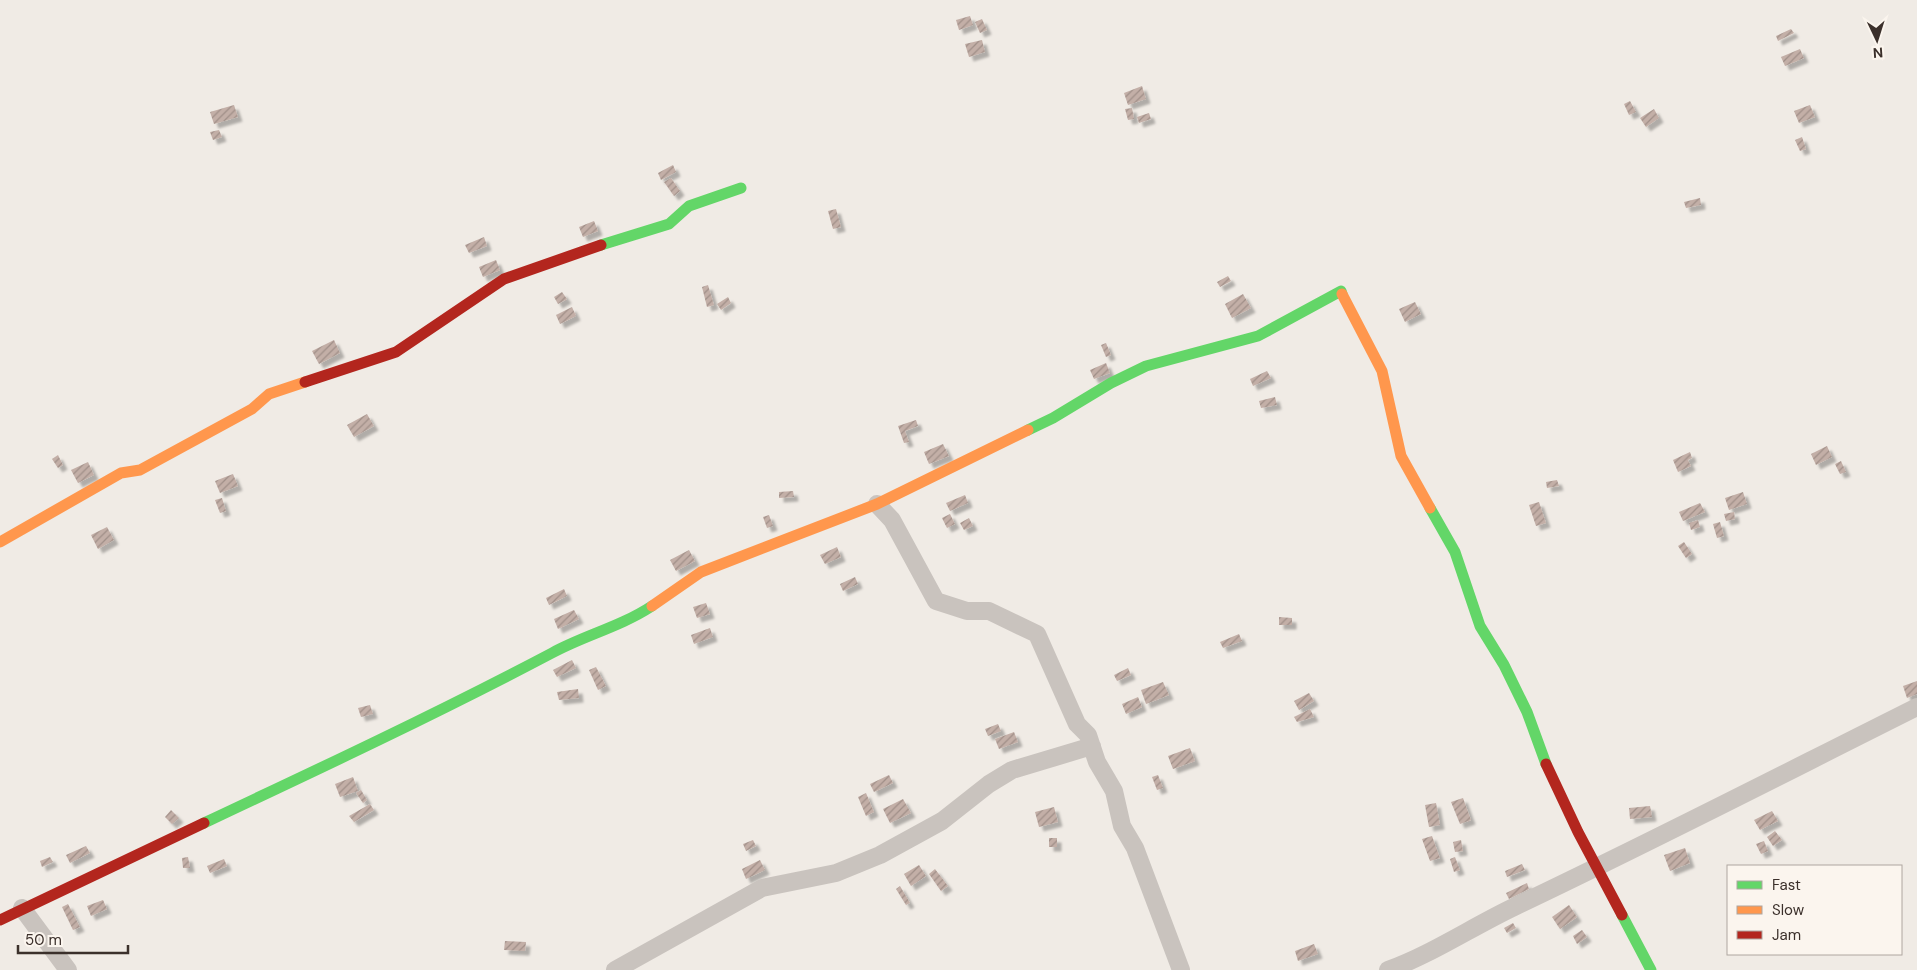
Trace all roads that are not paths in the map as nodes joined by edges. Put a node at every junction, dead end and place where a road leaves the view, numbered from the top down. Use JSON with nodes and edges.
{"nodes":[{"id":1,"x":741,"y":188,"type":"dead end"},
{"id":2,"x":877,"y":504,"type":"junction"},
{"id":3,"x":0,"y":542,"type":"edge"},
{"id":4,"x":1917,"y":707,"type":"edge"},
{"id":5,"x":1092,"y":746,"type":"junction"},
{"id":6,"x":1598,"y":868,"type":"junction"},
{"id":7,"x":22,"y":908,"type":"junction"},
{"id":8,"x":0,"y":920,"type":"edge"},
{"id":9,"x":68,"y":970,"type":"edge"},
{"id":10,"x":615,"y":970,"type":"edge"},
{"id":11,"x":1181,"y":970,"type":"edge"},
{"id":12,"x":1388,"y":970,"type":"edge"},
{"id":13,"x":1651,"y":970,"type":"edge"}],
"edges":[{"from":1,"to":3,"type":"street"},
{"from":2,"to":5,"type":"street"},
{"from":2,"to":6,"type":"street"},
{"from":2,"to":7,"type":"street"},
{"from":4,"to":6,"type":"street"},
{"from":5,"to":10,"type":"street"},
{"from":5,"to":11,"type":"street"},
{"from":6,"to":12,"type":"street"},
{"from":6,"to":13,"type":"street"},
{"from":7,"to":8,"type":"street"},
{"from":7,"to":9,"type":"street"}]}
